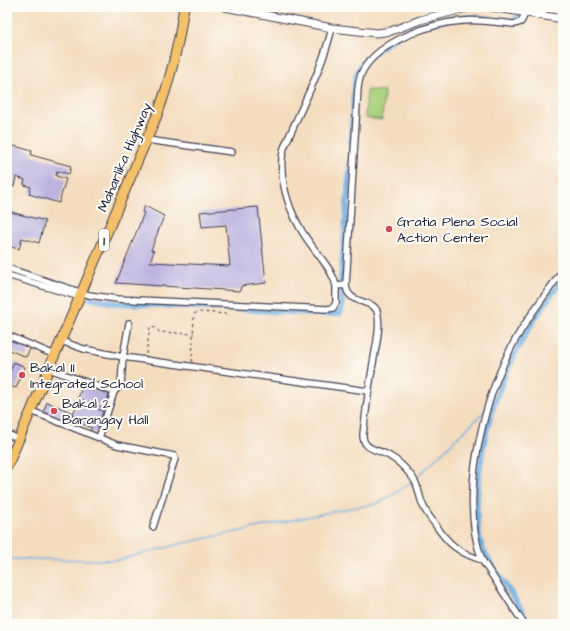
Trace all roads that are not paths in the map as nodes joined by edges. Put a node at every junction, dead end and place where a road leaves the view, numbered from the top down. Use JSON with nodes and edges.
{"nodes":[{"id":1,"x":184,"y":7,"type":"edge"},
{"id":2,"x":225,"y":7,"type":"edge"},
{"id":3,"x":470,"y":7,"type":"edge"},
{"id":4,"x":491,"y":7,"type":"edge"},
{"id":5,"x":526,"y":12,"type":"junction"},
{"id":6,"x":563,"y":19,"type":"edge"},
{"id":7,"x":332,"y":28,"type":"junction"},
{"id":8,"x":147,"y":140,"type":"junction"},
{"id":9,"x":232,"y":152,"type":"dead end"},
{"id":10,"x":7,"y":268,"type":"edge"},
{"id":11,"x":563,"y":270,"type":"edge"},
{"id":12,"x":7,"y":275,"type":"edge"},
{"id":13,"x":346,"y":285,"type":"junction"},
{"id":14,"x":336,"y":286,"type":"junction"},
{"id":15,"x":81,"y":295,"type":"junction"},
{"id":16,"x":129,"y":323,"type":"dead end"},
{"id":17,"x":7,"y":335,"type":"edge"},
{"id":18,"x":61,"y":341,"type":"junction"},
{"id":19,"x":55,"y":355,"type":"junction"},
{"id":20,"x":123,"y":357,"type":"junction"},
{"id":21,"x":49,"y":370,"type":"junction"},
{"id":22,"x":368,"y":391,"type":"junction"},
{"id":23,"x":114,"y":392,"type":"junction"},
{"id":24,"x":31,"y":411,"type":"junction"},
{"id":25,"x":7,"y":434,"type":"edge"},
{"id":26,"x":99,"y":438,"type":"junction"},
{"id":27,"x":19,"y":439,"type":"junction"},
{"id":28,"x":7,"y":467,"type":"edge"},
{"id":29,"x":153,"y":527,"type":"dead end"},
{"id":30,"x":482,"y":560,"type":"junction"},
{"id":31,"x":524,"y":624,"type":"edge"}],
"edges":[{"from":1,"to":8,"type":"highway","name":"Maharlika Highway","number":"1"},
{"from":2,"to":7,"type":"street"},
{"from":3,"to":7,"type":"street"},
{"from":4,"to":5,"type":"street"},
{"from":5,"to":6,"type":"street"},
{"from":5,"to":13,"type":"street"},
{"from":7,"to":14,"type":"street"},
{"from":8,"to":9,"type":"street"},
{"from":8,"to":15,"type":"highway","name":"Maharlika Highway","number":"1"},
{"from":10,"to":15,"type":"street"},
{"from":11,"to":30,"type":"street"},
{"from":12,"to":15,"type":"street"},
{"from":13,"to":14,"type":"street"},
{"from":13,"to":22,"type":"street"},
{"from":14,"to":15,"type":"street"},
{"from":15,"to":18,"type":"highway","name":"Maharlika Highway","number":"1"},
{"from":16,"to":20,"type":"street"},
{"from":17,"to":19,"type":"street"},
{"from":18,"to":19,"type":"highway","name":"Maharlika Highway","number":"1"},
{"from":18,"to":20,"type":"street"},
{"from":19,"to":21,"type":"highway","name":"Maharlika Highway","number":"1"},
{"from":20,"to":22,"type":"street"},
{"from":20,"to":23,"type":"street"},
{"from":21,"to":23,"type":"street"},
{"from":21,"to":24,"type":"highway","name":"Maharlika Highway","number":"1"},
{"from":22,"to":30,"type":"street"},
{"from":23,"to":26,"type":"street"},
{"from":24,"to":26,"type":"street"},
{"from":24,"to":27,"type":"highway","name":"Maharlika Highway","number":"1"},
{"from":25,"to":27,"type":"street"},
{"from":26,"to":29,"type":"street"},
{"from":27,"to":28,"type":"highway","name":"Maharlika Highway","number":"1"},
{"from":30,"to":31,"type":"street"}]}
